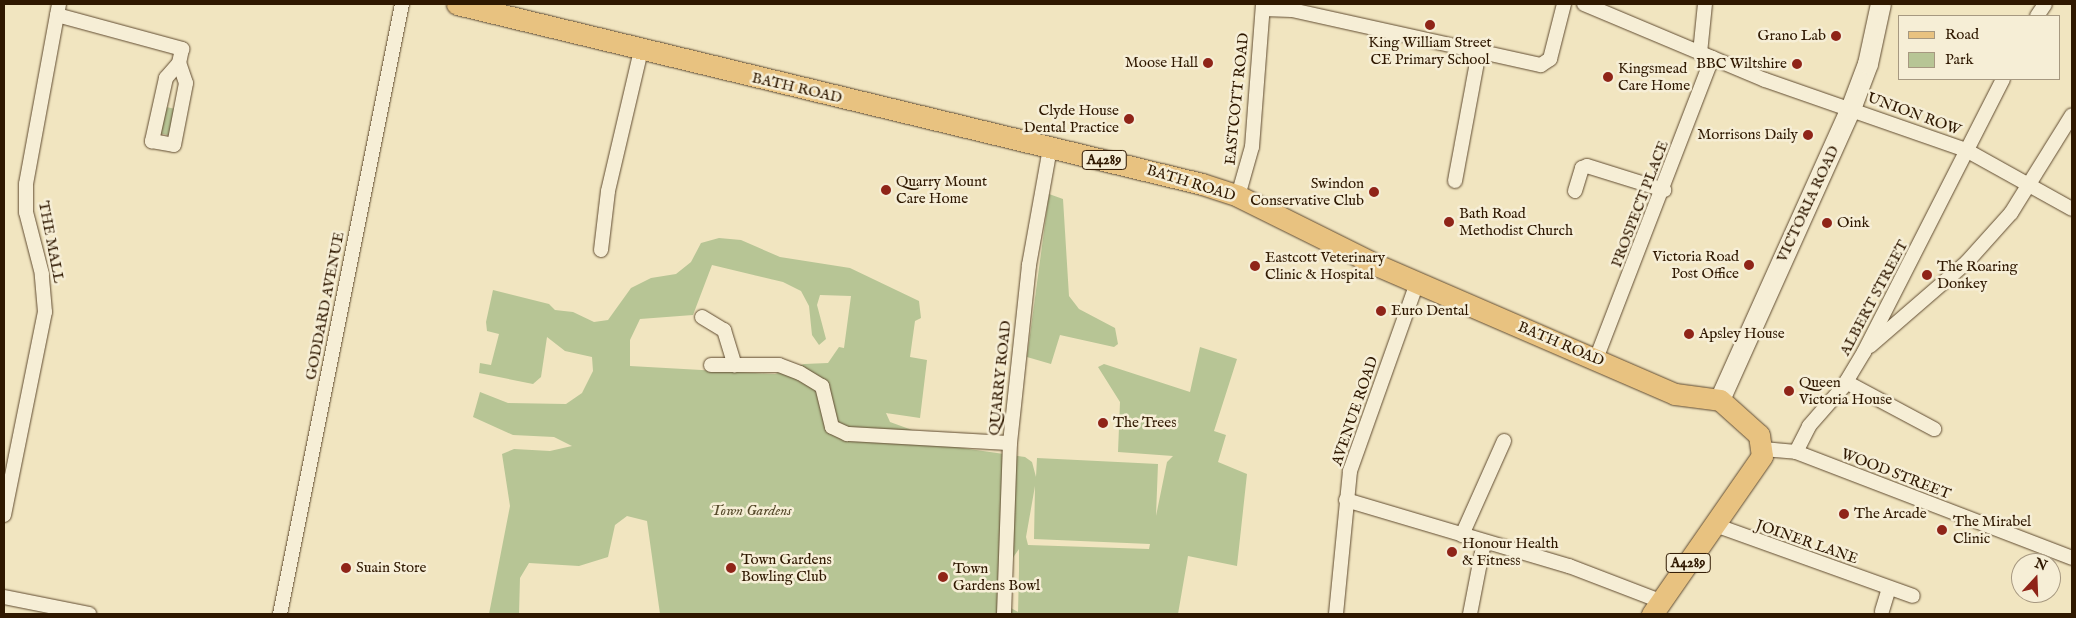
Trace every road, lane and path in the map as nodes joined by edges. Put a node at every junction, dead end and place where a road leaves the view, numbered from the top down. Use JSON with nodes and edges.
{"nodes":[{"id":1,"x":402,"y":4,"type":"edge"},
{"id":2,"x":458,"y":4,"type":"edge"},
{"id":3,"x":1564,"y":4,"type":"edge"},
{"id":4,"x":1584,"y":4,"type":"edge"},
{"id":5,"x":1705,"y":4,"type":"edge"},
{"id":6,"x":1881,"y":4,"type":"edge"},
{"id":7,"x":2045,"y":4,"type":"edge"},
{"id":8,"x":1263,"y":6,"type":"edge"},
{"id":9,"x":58,"y":9,"type":"edge"},
{"id":10,"x":2039,"y":15,"type":"edge"},
{"id":11,"x":641,"y":50,"type":"junction"},
{"id":12,"x":1479,"y":51,"type":"junction"},
{"id":13,"x":1706,"y":56,"type":"junction"},
{"id":14,"x":179,"y":63,"type":"junction"},
{"id":15,"x":2002,"y":80,"type":"edge"},
{"id":16,"x":1851,"y":109,"type":"junction"},
{"id":17,"x":2072,"y":115,"type":"edge"},
{"id":18,"x":1050,"y":148,"type":"junction"},
{"id":19,"x":1966,"y":150,"type":"junction"},
{"id":20,"x":1455,"y":181,"type":"dead end"},
{"id":21,"x":2031,"y":186,"type":"junction"},
{"id":22,"x":1664,"y":190,"type":"junction"},
{"id":23,"x":1575,"y":191,"type":"dead end"},
{"id":24,"x":1238,"y":196,"type":"junction"},
{"id":25,"x":2072,"y":209,"type":"edge"},
{"id":26,"x":601,"y":250,"type":"dead end"},
{"id":27,"x":1417,"y":283,"type":"junction"},
{"id":28,"x":702,"y":318,"type":"dead end"},
{"id":29,"x":1864,"y":352,"type":"junction"},
{"id":30,"x":1596,"y":359,"type":"junction"},
{"id":31,"x":711,"y":365,"type":"dead end"},
{"id":32,"x":735,"y":365,"type":"junction"},
{"id":33,"x":1846,"y":382,"type":"junction"},
{"id":34,"x":1720,"y":400,"type":"junction"},
{"id":35,"x":1934,"y":429,"type":"dead end"},
{"id":36,"x":1504,"y":441,"type":"dead end"},
{"id":37,"x":1010,"y":443,"type":"junction"},
{"id":38,"x":1763,"y":448,"type":"junction"},
{"id":39,"x":1796,"y":452,"type":"junction"},
{"id":40,"x":1346,"y":500,"type":"junction"},
{"id":41,"x":4,"y":515,"type":"edge"},
{"id":42,"x":1715,"y":525,"type":"junction"},
{"id":43,"x":1462,"y":536,"type":"junction"},
{"id":44,"x":1484,"y":542,"type":"junction"},
{"id":45,"x":2072,"y":558,"type":"edge"},
{"id":46,"x":1889,"y":588,"type":"junction"},
{"id":47,"x":1913,"y":596,"type":"dead end"},
{"id":48,"x":4,"y":597,"type":"edge"},
{"id":49,"x":1656,"y":608,"type":"edge"},
{"id":50,"x":1882,"y":611,"type":"dead end"},
{"id":51,"x":89,"y":614,"type":"edge"},
{"id":52,"x":280,"y":614,"type":"edge"},
{"id":53,"x":1004,"y":614,"type":"edge"},
{"id":54,"x":1336,"y":614,"type":"edge"},
{"id":55,"x":1470,"y":614,"type":"edge"}],
"edges":[{"from":1,"to":52,"type":"street","name":"GODDARD AVENUE"},
{"from":2,"to":11,"type":"main road","name":"BATH ROAD","number":"A4289"},
{"from":3,"to":12,"type":"street"},
{"from":4,"to":13,"type":"street"},
{"from":5,"to":13,"type":"street","name":"PROSPECT PLACE"},
{"from":6,"to":16,"type":"street","name":"VICTORIA ROAD"},
{"from":7,"to":10,"type":"street"},
{"from":8,"to":12,"type":"street"},
{"from":8,"to":24,"type":"street","name":"EASTCOTT ROAD"},
{"from":9,"to":14,"type":"street"},
{"from":9,"to":41,"type":"street","name":"THE MALL"},
{"from":11,"to":18,"type":"main road","name":"BATH ROAD","number":"A4289"},
{"from":11,"to":26,"type":"street"},
{"from":12,"to":20,"type":"street"},
{"from":13,"to":16,"type":"street"},
{"from":13,"to":22,"type":"street","name":"PROSPECT PLACE"},
{"from":14,"to":14,"type":"street"},
{"from":15,"to":19,"type":"street","name":"ALBERT STREET"},
{"from":16,"to":19,"type":"street","name":"UNION ROW"},
{"from":16,"to":34,"type":"street","name":"VICTORIA ROAD"},
{"from":17,"to":21,"type":"street"},
{"from":18,"to":24,"type":"main road","name":"BATH ROAD","number":"A4289"},
{"from":18,"to":37,"type":"street","name":"QUARRY ROAD"},
{"from":19,"to":21,"type":"street","name":"UNION ROW"},
{"from":19,"to":29,"type":"street","name":"ALBERT STREET"},
{"from":21,"to":25,"type":"street","name":"UNION ROW"},
{"from":21,"to":29,"type":"street"},
{"from":22,"to":23,"type":"street"},
{"from":22,"to":30,"type":"street","name":"PROSPECT PLACE"},
{"from":24,"to":27,"type":"main road","name":"BATH ROAD","number":"A4289"},
{"from":27,"to":30,"type":"main road","name":"BATH ROAD","number":"A4289"},
{"from":27,"to":40,"type":"street","name":"AVENUE ROAD"},
{"from":28,"to":32,"type":"street"},
{"from":29,"to":33,"type":"street","name":"ALBERT STREET"},
{"from":30,"to":34,"type":"main road","name":"BATH ROAD","number":"A4289"},
{"from":31,"to":32,"type":"street"},
{"from":32,"to":37,"type":"street"},
{"from":33,"to":35,"type":"street"},
{"from":33,"to":39,"type":"street","name":"ALBERT STREET"},
{"from":34,"to":38,"type":"main road"},
{"from":36,"to":43,"type":"street"},
{"from":37,"to":53,"type":"street","name":"QUARRY ROAD"},
{"from":38,"to":39,"type":"street","name":"WOOD STREET"},
{"from":38,"to":42,"type":"main road","number":"A4289"},
{"from":39,"to":45,"type":"street","name":"WOOD STREET"},
{"from":40,"to":43,"type":"street"},
{"from":40,"to":54,"type":"street","name":"AVENUE ROAD"},
{"from":42,"to":46,"type":"street","name":"JOINER LANE"},
{"from":42,"to":49,"type":"main road","number":"A4289"},
{"from":43,"to":44,"type":"street"},
{"from":44,"to":49,"type":"street"},
{"from":44,"to":55,"type":"street"},
{"from":46,"to":47,"type":"street","name":"JOINER LANE"},
{"from":46,"to":50,"type":"street"},
{"from":48,"to":51,"type":"street"}]}
